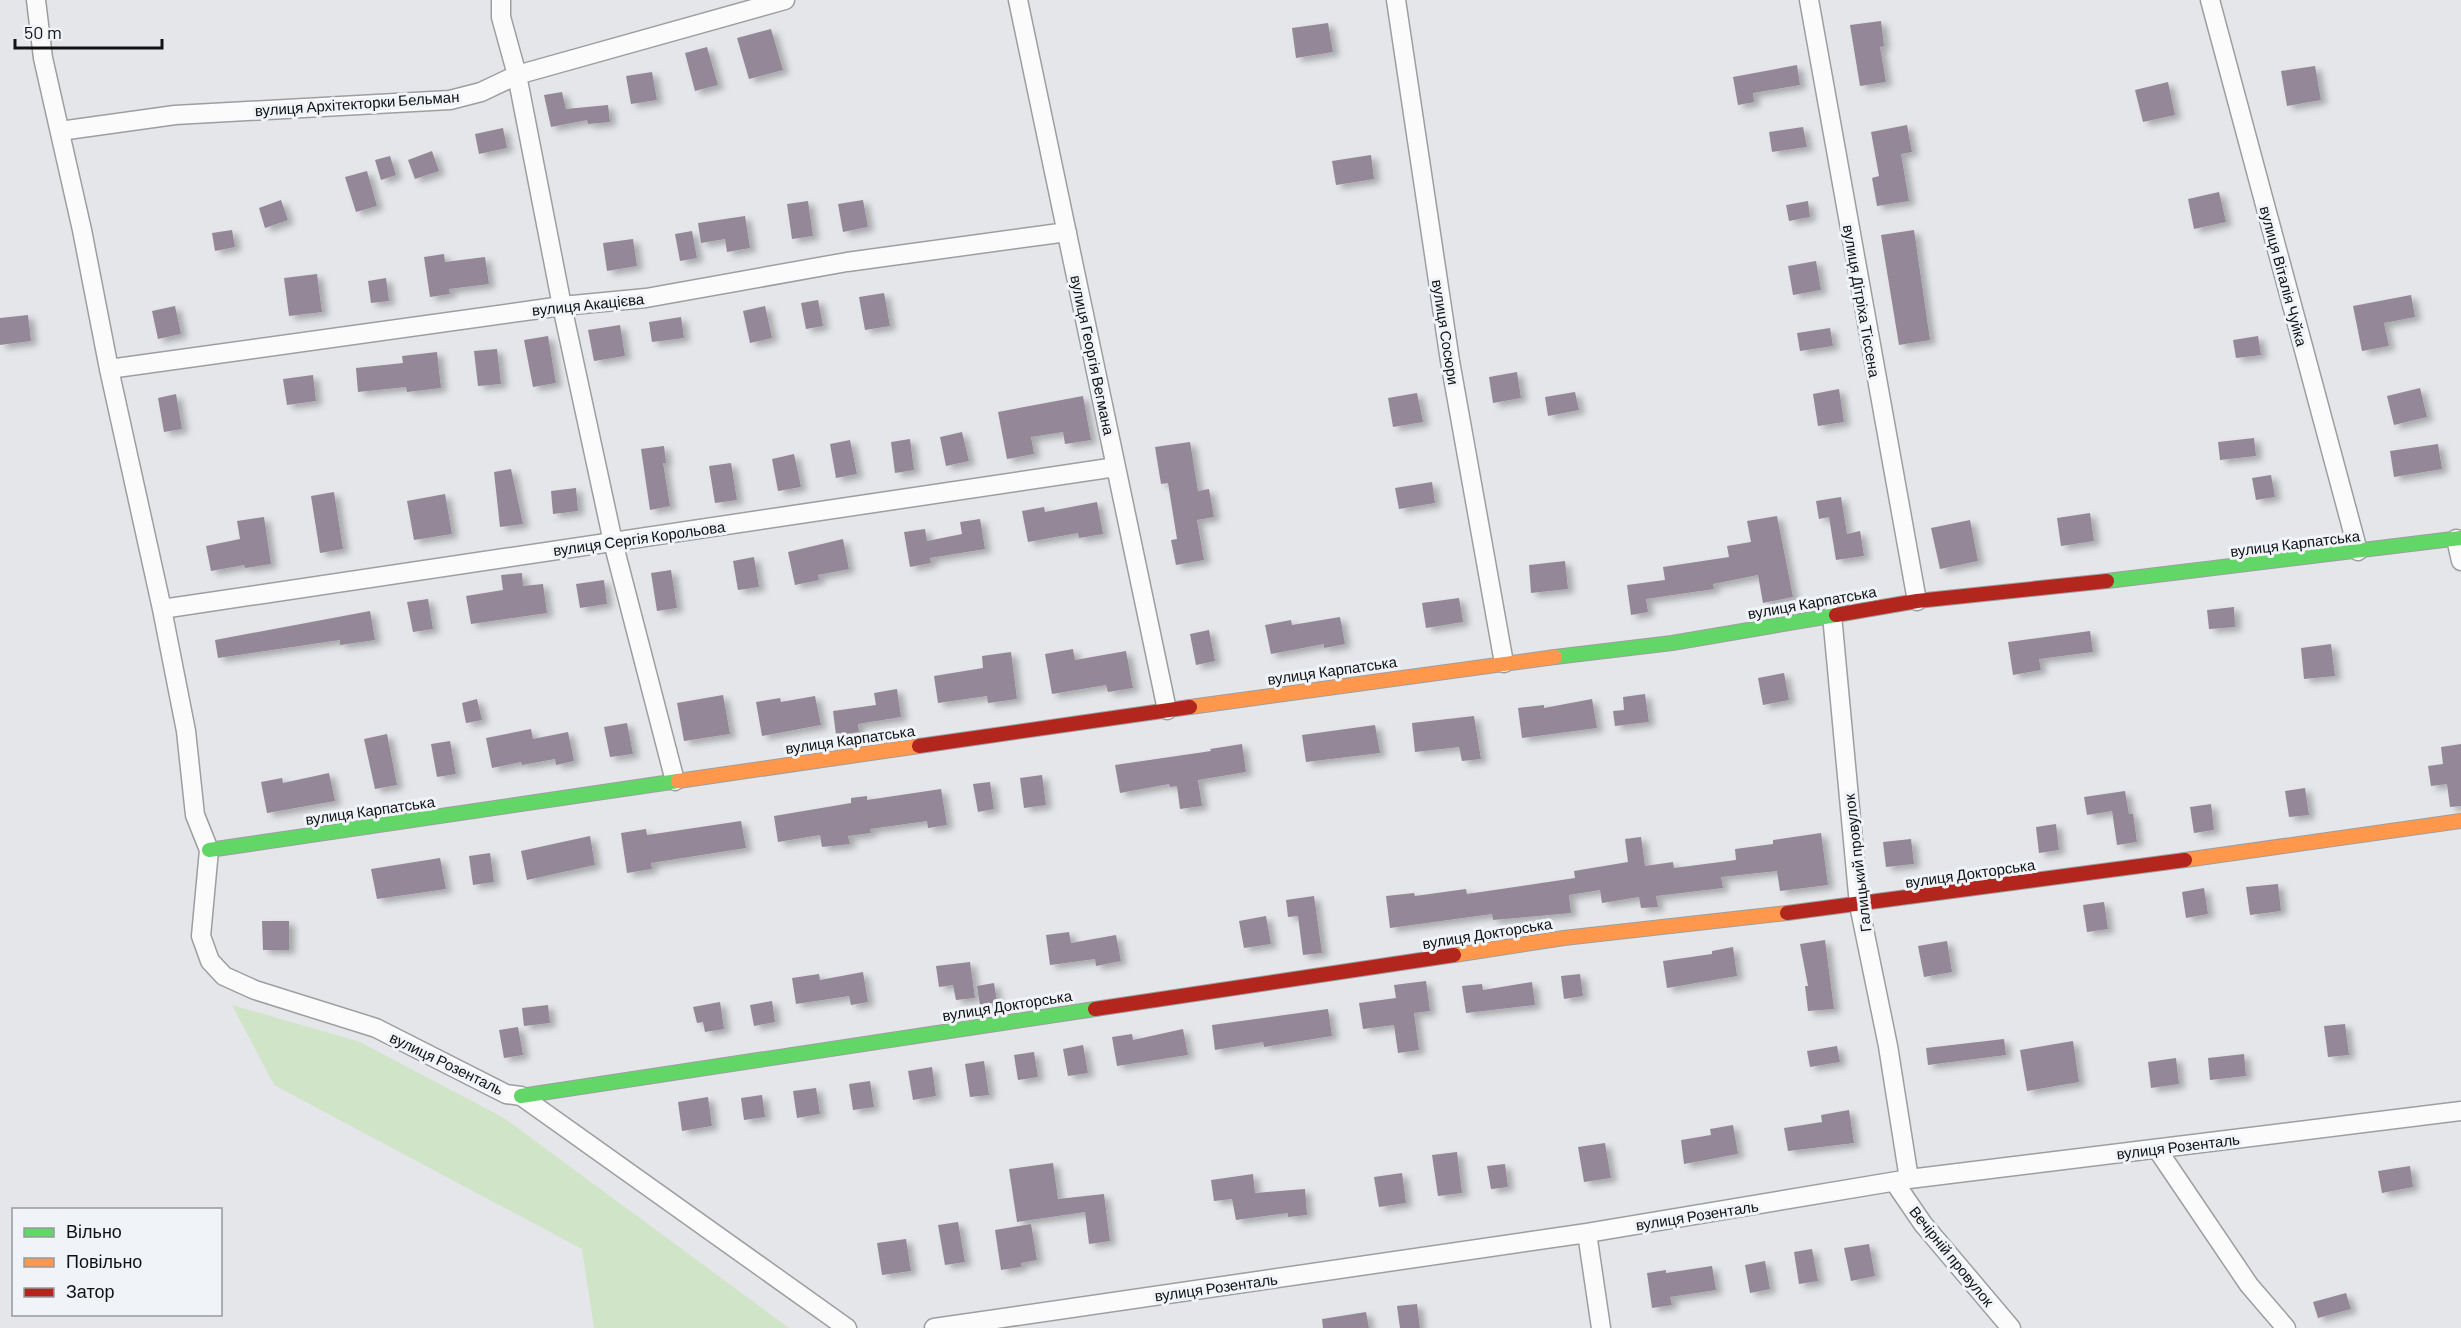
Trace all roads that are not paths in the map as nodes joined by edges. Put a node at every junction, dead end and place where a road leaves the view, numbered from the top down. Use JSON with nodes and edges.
{"nodes":[{"id":1,"x":36,"y":0,"type":"edge"},
{"id":2,"x":501,"y":0,"type":"edge"},
{"id":3,"x":785,"y":0,"type":"edge"},
{"id":4,"x":1018,"y":0,"type":"edge"},
{"id":5,"x":1396,"y":0,"type":"edge"},
{"id":6,"x":1809,"y":0,"type":"edge"},
{"id":7,"x":2210,"y":0,"type":"edge"},
{"id":8,"x":518,"y":75,"type":"junction"},
{"id":9,"x":60,"y":131,"type":"junction"},
{"id":10,"x":1067,"y":232,"type":"junction"},
{"id":11,"x":562,"y":306,"type":"junction"},
{"id":12,"x":109,"y":369,"type":"junction"},
{"id":13,"x":1116,"y":467,"type":"junction"},
{"id":14,"x":2459,"y":539,"type":"edge"},
{"id":15,"x":613,"y":542,"type":"junction"},
{"id":16,"x":2358,"y":551,"type":"junction"},
{"id":17,"x":2461,"y":561,"type":"edge"},
{"id":18,"x":1917,"y":601,"type":"junction"},
{"id":19,"x":162,"y":609,"type":"junction"},
{"id":20,"x":1833,"y":615,"type":"junction"},
{"id":21,"x":1504,"y":663,"type":"junction"},
{"id":22,"x":1167,"y":710,"type":"junction"},
{"id":23,"x":675,"y":781,"type":"junction"},
{"id":24,"x":2461,"y":821,"type":"edge"},
{"id":25,"x":209,"y":850,"type":"junction"},
{"id":26,"x":1859,"y":905,"type":"junction"},
{"id":27,"x":521,"y":1096,"type":"junction"},
{"id":28,"x":2461,"y":1111,"type":"edge"},
{"id":29,"x":2157,"y":1149,"type":"junction"},
{"id":30,"x":1902,"y":1181,"type":"junction"},
{"id":31,"x":1587,"y":1233,"type":"junction"},
{"id":32,"x":847,"y":1328,"type":"edge"},
{"id":33,"x":934,"y":1328,"type":"edge"},
{"id":34,"x":1600,"y":1328,"type":"edge"},
{"id":35,"x":2011,"y":1328,"type":"edge"},
{"id":36,"x":2286,"y":1328,"type":"edge"}],
"edges":[{"from":1,"to":9,"type":"street"},
{"from":2,"to":8,"type":"street"},
{"from":3,"to":8,"type":"street","name":"вулиця Архітекторки Бельман"},
{"from":4,"to":10,"type":"street","name":"вулиця Георгія Вегмана"},
{"from":5,"to":21,"type":"street","name":"вулиця Сосюри"},
{"from":6,"to":18,"type":"street","name":"вулиця Дітріха Тіссена"},
{"from":7,"to":16,"type":"street","name":"вулиця Віталія Чуйка"},
{"from":8,"to":9,"type":"street","name":"вулиця Архітекторки Бельман"},
{"from":8,"to":11,"type":"street"},
{"from":9,"to":12,"type":"street"},
{"from":10,"to":11,"type":"street","name":"вулиця Акацієва"},
{"from":10,"to":13,"type":"street","name":"вулиця Георгія Вегмана"},
{"from":11,"to":12,"type":"street","name":"вулиця Акацієва"},
{"from":11,"to":15,"type":"street"},
{"from":12,"to":19,"type":"street"},
{"from":13,"to":15,"type":"street","name":"вулиця Сергія Корольова"},
{"from":13,"to":22,"type":"street","name":"вулиця Георгія Вегмана"},
{"from":14,"to":16,"type":"street","name":"вулиця Карпатська"},
{"from":14,"to":17,"type":"street"},
{"from":15,"to":19,"type":"street","name":"вулиця Сергія Корольова"},
{"from":15,"to":23,"type":"street"},
{"from":16,"to":18,"type":"street","name":"вулиця Карпатська"},
{"from":18,"to":20,"type":"street","name":"вулиця Карпатська"},
{"from":19,"to":25,"type":"street"},
{"from":20,"to":21,"type":"street","name":"вулиця Карпатська"},
{"from":20,"to":26,"type":"street","name":"Галицький провулок"},
{"from":21,"to":22,"type":"street","name":"вулиця Карпатська"},
{"from":22,"to":23,"type":"street","name":"вулиця Карпатська"},
{"from":23,"to":25,"type":"street","name":"вулиця Карпатська"},
{"from":24,"to":26,"type":"street","name":"вулиця Докторська"},
{"from":25,"to":27,"type":"street","name":"вулиця Розенталь"},
{"from":26,"to":27,"type":"street","name":"вулиця Докторська"},
{"from":26,"to":30,"type":"street","name":"Галицький провулок"},
{"from":27,"to":32,"type":"street","name":"вулиця Розенталь"},
{"from":28,"to":29,"type":"street","name":"вулиця Розенталь"},
{"from":29,"to":30,"type":"street","name":"вулиця Розенталь"},
{"from":29,"to":36,"type":"street"},
{"from":30,"to":31,"type":"street","name":"вулиця Розенталь"},
{"from":30,"to":35,"type":"street","name":"Вечірній провулок"},
{"from":31,"to":33,"type":"street","name":"вулиця Розенталь"},
{"from":31,"to":34,"type":"street"}]}
